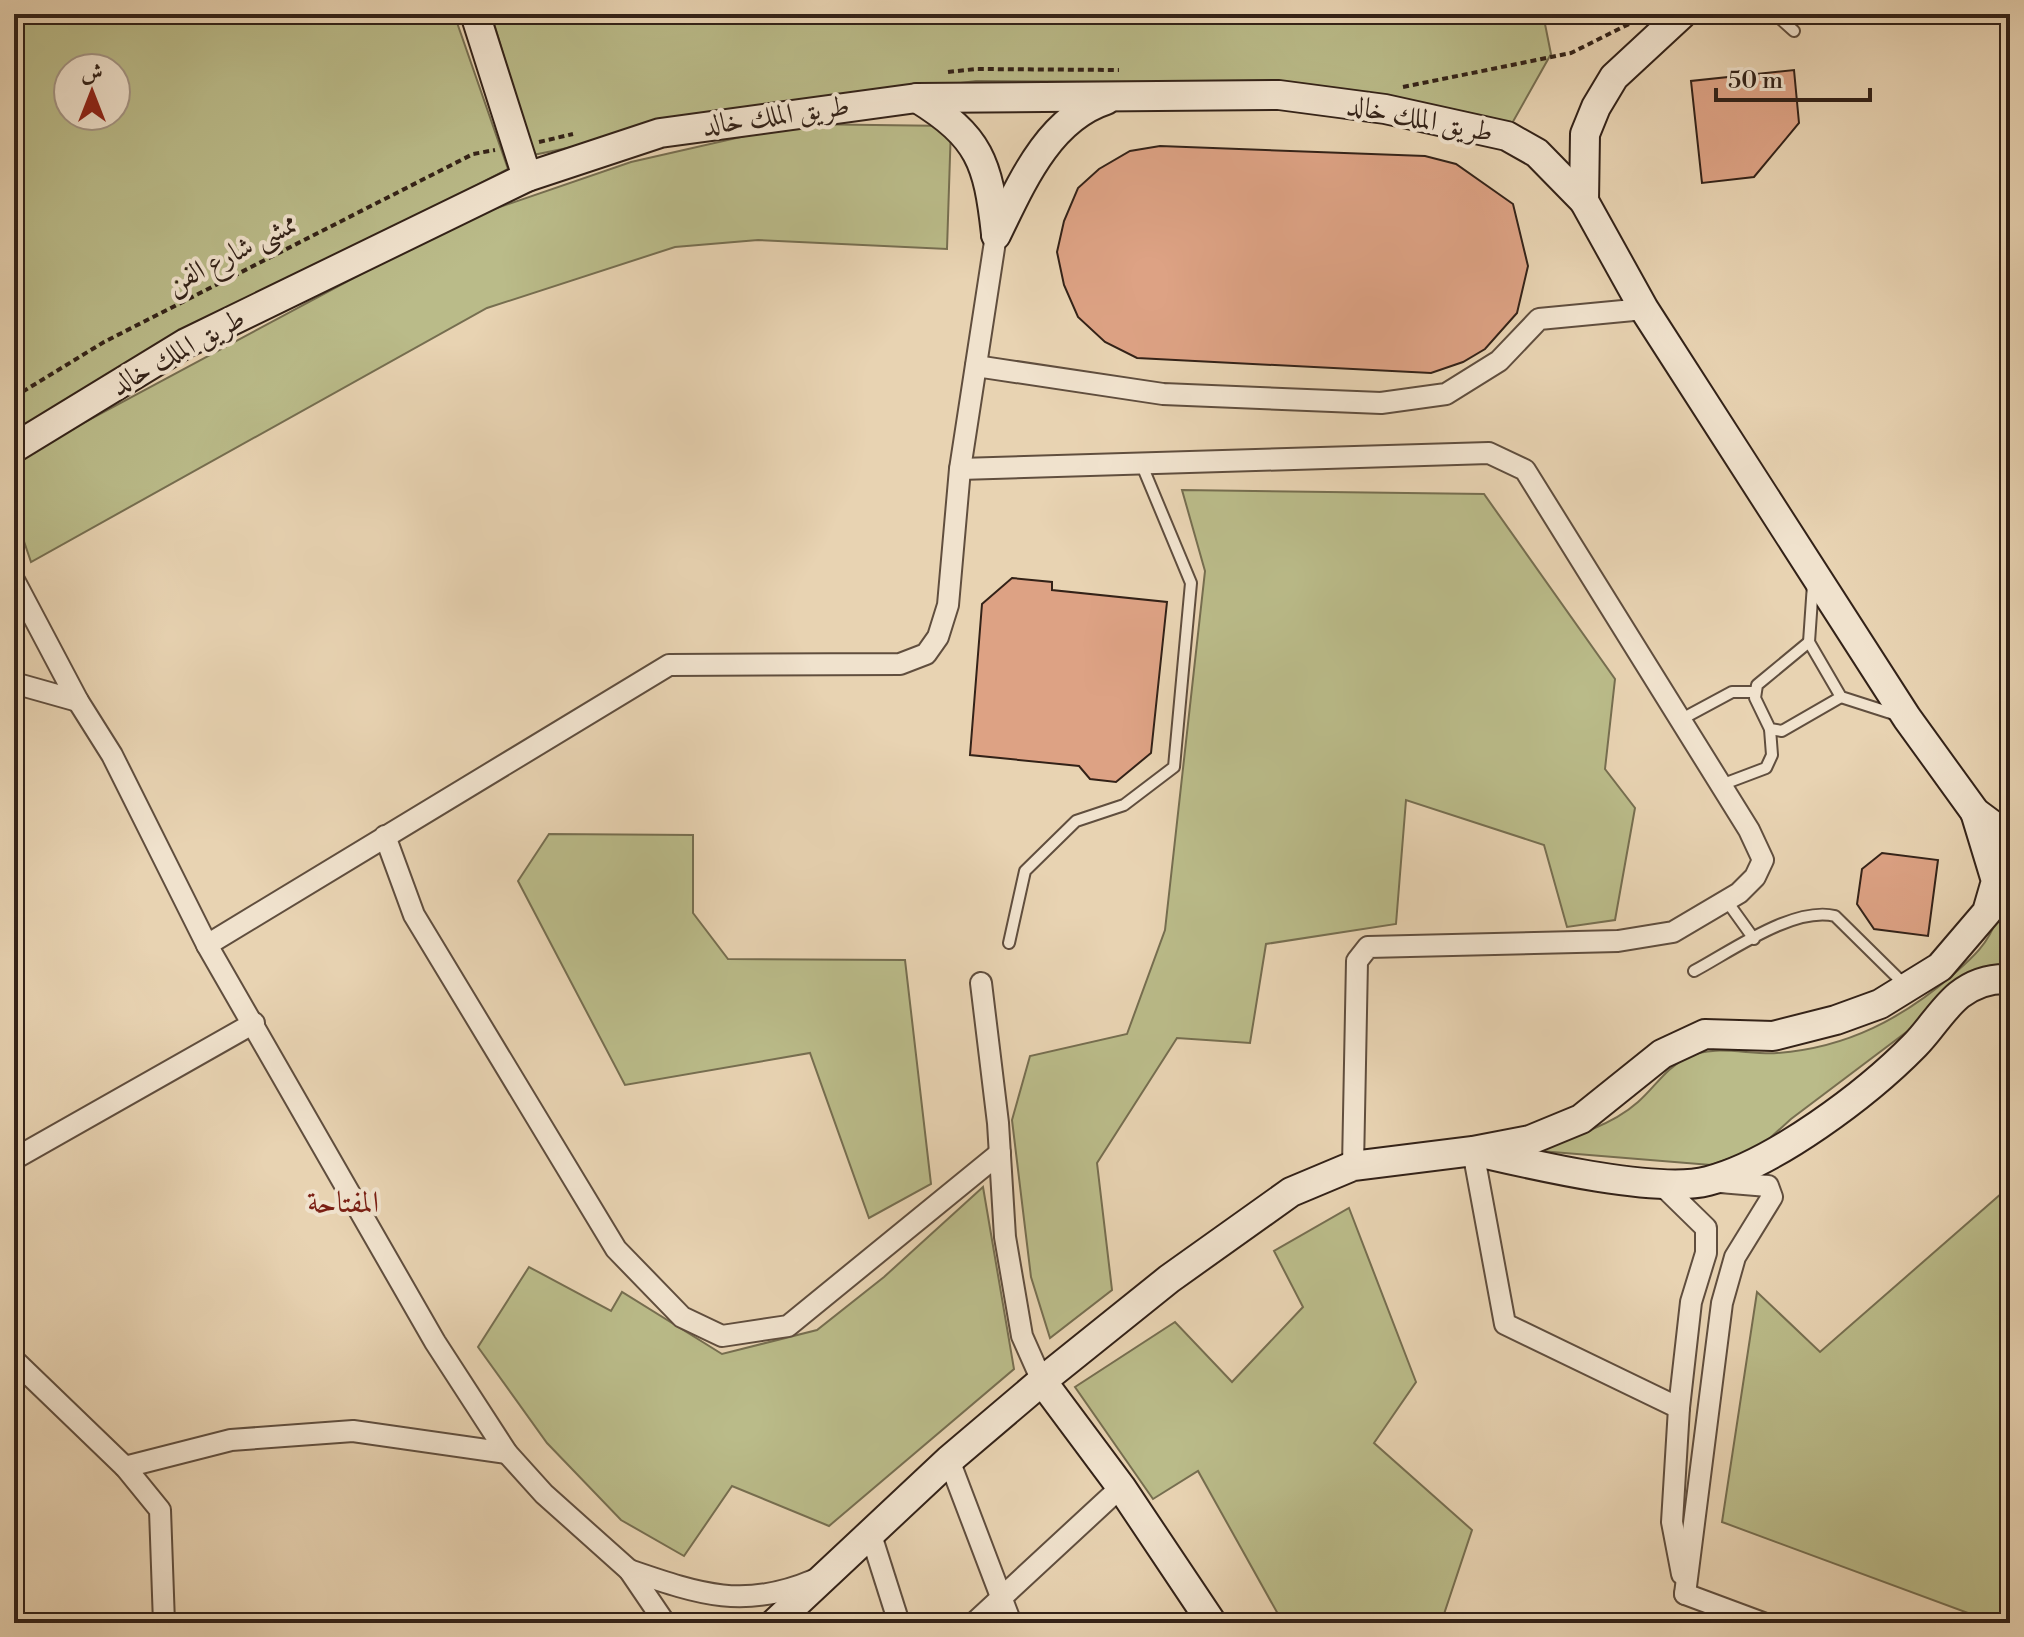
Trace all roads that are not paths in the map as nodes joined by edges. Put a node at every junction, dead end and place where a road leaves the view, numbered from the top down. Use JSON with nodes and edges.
{"nodes":[{"id":1,"x":475,"y":14,"type":"edge"},
{"id":2,"x":1682,"y":14,"type":"edge"},
{"id":3,"x":1775,"y":14,"type":"edge"},
{"id":4,"x":1794,"y":31,"type":"dead end"},
{"id":5,"x":1164,"y":96,"type":"junction"},
{"id":6,"x":917,"y":98,"type":"junction"},
{"id":7,"x":527,"y":177,"type":"junction"},
{"id":8,"x":1584,"y":201,"type":"junction"},
{"id":9,"x":996,"y":235,"type":"junction"},
{"id":10,"x":1644,"y":309,"type":"junction"},
{"id":11,"x":976,"y":366,"type":"junction"},
{"id":12,"x":14,"y":448,"type":"edge"},
{"id":13,"x":1141,"y":463,"type":"junction"},
{"id":14,"x":960,"y":469,"type":"junction"},
{"id":15,"x":1813,"y":574,"type":"junction"},
{"id":16,"x":14,"y":580,"type":"edge"},
{"id":17,"x":1809,"y":642,"type":"junction"},
{"id":18,"x":14,"y":683,"type":"edge"},
{"id":19,"x":1754,"y":692,"type":"junction"},
{"id":20,"x":1841,"y":697,"type":"junction"},
{"id":21,"x":78,"y":701,"type":"junction"},
{"id":22,"x":1907,"y":718,"type":"junction"},
{"id":23,"x":1680,"y":720,"type":"junction"},
{"id":24,"x":1770,"y":729,"type":"junction"},
{"id":25,"x":1721,"y":785,"type":"junction"},
{"id":26,"x":1975,"y":812,"type":"junction"},
{"id":27,"x":385,"y":836,"type":"junction"},
{"id":28,"x":2010,"y":838,"type":"edge"},
{"id":29,"x":1726,"y":900,"type":"junction"},
{"id":30,"x":1754,"y":939,"type":"junction"},
{"id":31,"x":1009,"y":943,"type":"dead end"},
{"id":32,"x":207,"y":945,"type":"junction"},
{"id":33,"x":1694,"y":971,"type":"dead end"},
{"id":34,"x":2010,"y":979,"type":"edge"},
{"id":35,"x":981,"y":983,"type":"dead end"},
{"id":36,"x":1907,"y":987,"type":"junction"},
{"id":37,"x":254,"y":1023,"type":"junction"},
{"id":38,"x":1473,"y":1151,"type":"junction"},
{"id":39,"x":1000,"y":1153,"type":"junction"},
{"id":40,"x":14,"y":1159,"type":"edge"},
{"id":41,"x":1353,"y":1166,"type":"junction"},
{"id":42,"x":1707,"y":1182,"type":"junction"},
{"id":43,"x":1661,"y":1184,"type":"junction"},
{"id":44,"x":14,"y":1360,"type":"edge"},
{"id":45,"x":1042,"y":1381,"type":"junction"},
{"id":46,"x":1679,"y":1408,"type":"junction"},
{"id":47,"x":507,"y":1453,"type":"junction"},
{"id":48,"x":949,"y":1460,"type":"junction"},
{"id":49,"x":125,"y":1467,"type":"junction"},
{"id":50,"x":1121,"y":1487,"type":"junction"},
{"id":51,"x":871,"y":1535,"type":"junction"},
{"id":52,"x":629,"y":1570,"type":"junction"},
{"id":53,"x":823,"y":1576,"type":"junction"},
{"id":54,"x":1685,"y":1594,"type":"junction"},
{"id":55,"x":1000,"y":1600,"type":"junction"},
{"id":56,"x":164,"y":1623,"type":"edge"},
{"id":57,"x":665,"y":1623,"type":"edge"},
{"id":58,"x":775,"y":1623,"type":"edge"},
{"id":59,"x":899,"y":1623,"type":"edge"},
{"id":60,"x":974,"y":1623,"type":"edge"},
{"id":61,"x":1011,"y":1623,"type":"edge"},
{"id":62,"x":1212,"y":1623,"type":"edge"},
{"id":63,"x":1763,"y":1623,"type":"edge"}],
"edges":[{"from":1,"to":7,"type":"street"},
{"from":2,"to":8,"type":"street"},
{"from":3,"to":4,"type":"lane"},
{"from":5,"to":6,"type":"street","name":"طريق الملك خالد"},
{"from":5,"to":8,"type":"street","name":"طريق الملك خالد"},
{"from":5,"to":9,"type":"street"},
{"from":6,"to":7,"type":"street","name":"طريق الملك خالد"},
{"from":6,"to":9,"type":"street"},
{"from":7,"to":12,"type":"street","name":"طريق الملك خالد"},
{"from":8,"to":10,"type":"street"},
{"from":9,"to":11,"type":"street"},
{"from":10,"to":11,"type":"street"},
{"from":10,"to":15,"type":"street"},
{"from":11,"to":14,"type":"street"},
{"from":13,"to":14,"type":"street"},
{"from":13,"to":23,"type":"street"},
{"from":13,"to":31,"type":"lane"},
{"from":14,"to":27,"type":"street"},
{"from":15,"to":17,"type":"lane"},
{"from":15,"to":22,"type":"street"},
{"from":16,"to":21,"type":"street"},
{"from":17,"to":19,"type":"lane"},
{"from":17,"to":20,"type":"lane"},
{"from":18,"to":21,"type":"street"},
{"from":19,"to":23,"type":"lane"},
{"from":19,"to":24,"type":"lane"},
{"from":20,"to":22,"type":"lane"},
{"from":20,"to":24,"type":"lane"},
{"from":21,"to":32,"type":"street"},
{"from":22,"to":26,"type":"street"},
{"from":23,"to":25,"type":"street"},
{"from":24,"to":25,"type":"lane"},
{"from":25,"to":29,"type":"street"},
{"from":26,"to":28,"type":"street"},
{"from":26,"to":36,"type":"street"},
{"from":27,"to":32,"type":"street"},
{"from":27,"to":39,"type":"street"},
{"from":29,"to":30,"type":"lane"},
{"from":29,"to":41,"type":"street"},
{"from":30,"to":33,"type":"lane"},
{"from":30,"to":36,"type":"lane"},
{"from":32,"to":37,"type":"street"},
{"from":34,"to":42,"type":"street"},
{"from":35,"to":39,"type":"street"},
{"from":36,"to":38,"type":"street"},
{"from":37,"to":40,"type":"street"},
{"from":37,"to":47,"type":"street"},
{"from":38,"to":41,"type":"street"},
{"from":38,"to":43,"type":"street"},
{"from":38,"to":46,"type":"street"},
{"from":39,"to":45,"type":"street"},
{"from":41,"to":45,"type":"street"},
{"from":42,"to":43,"type":"street"},
{"from":42,"to":54,"type":"street"},
{"from":43,"to":46,"type":"street"},
{"from":44,"to":49,"type":"street"},
{"from":45,"to":48,"type":"street"},
{"from":45,"to":50,"type":"street"},
{"from":46,"to":54,"type":"street"},
{"from":47,"to":49,"type":"street"},
{"from":47,"to":52,"type":"street"},
{"from":48,"to":51,"type":"street"},
{"from":48,"to":55,"type":"street"},
{"from":49,"to":56,"type":"street"},
{"from":50,"to":55,"type":"street"},
{"from":50,"to":62,"type":"street"},
{"from":51,"to":53,"type":"street"},
{"from":51,"to":59,"type":"street"},
{"from":52,"to":53,"type":"street"},
{"from":52,"to":57,"type":"street"},
{"from":53,"to":58,"type":"street"},
{"from":54,"to":63,"type":"street"},
{"from":55,"to":60,"type":"street"},
{"from":55,"to":61,"type":"street"}]}
